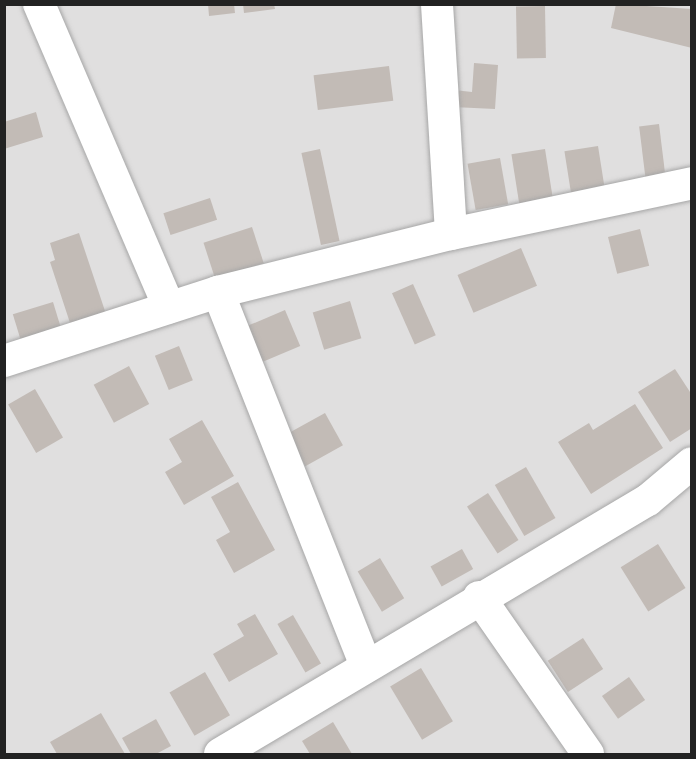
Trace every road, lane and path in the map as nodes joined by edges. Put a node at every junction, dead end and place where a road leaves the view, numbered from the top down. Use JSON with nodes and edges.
{"nodes":[{"id":1,"x":39,"y":4,"type":"edge"},
{"id":2,"x":437,"y":4,"type":"edge"},
{"id":3,"x":692,"y":183,"type":"edge"},
{"id":4,"x":450,"y":234,"type":"junction"},
{"id":5,"x":218,"y":292,"type":"junction"},
{"id":6,"x":169,"y":307,"type":"junction"},
{"id":7,"x":4,"y":361,"type":"edge"},
{"id":8,"x":692,"y":463,"type":"edge"},
{"id":9,"x":479,"y":597,"type":"junction"},
{"id":10,"x":364,"y":664,"type":"junction"},
{"id":11,"x":220,"y":754,"type":"edge"},
{"id":12,"x":588,"y":754,"type":"edge"}],
"edges":[{"from":1,"to":6,"type":"street"},
{"from":2,"to":4,"type":"street"},
{"from":3,"to":4,"type":"street"},
{"from":4,"to":5,"type":"street"},
{"from":5,"to":6,"type":"street"},
{"from":5,"to":10,"type":"street"},
{"from":6,"to":7,"type":"street"},
{"from":8,"to":9,"type":"street"},
{"from":9,"to":10,"type":"street"},
{"from":9,"to":12,"type":"street"},
{"from":10,"to":11,"type":"street"}]}
